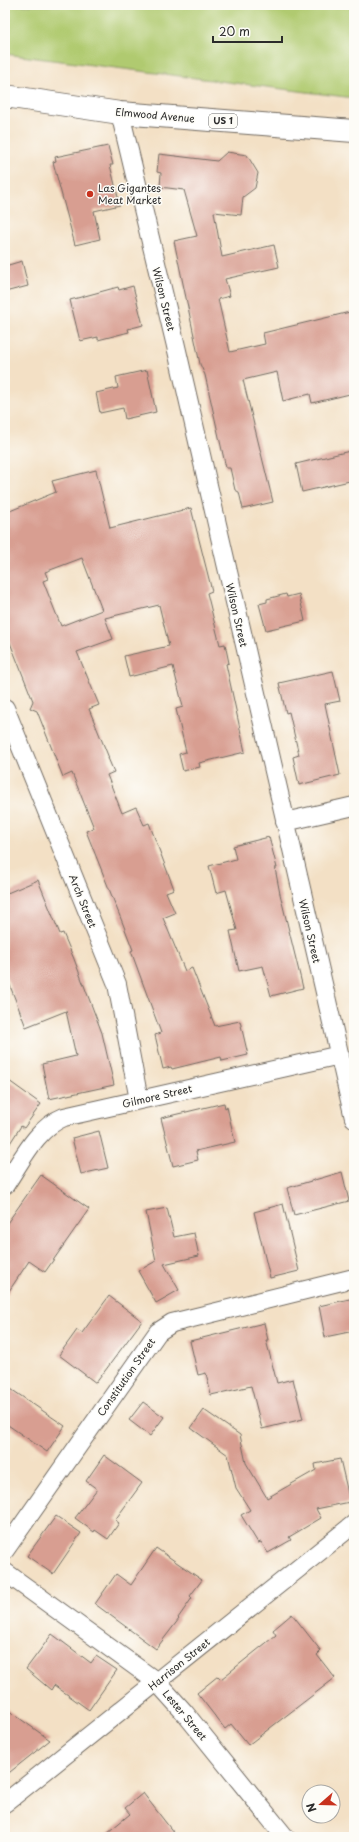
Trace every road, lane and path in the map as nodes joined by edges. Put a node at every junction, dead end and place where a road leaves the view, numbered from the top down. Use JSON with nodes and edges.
{"nodes":[{"id":1,"x":5,"y":96,"type":"edge"},
{"id":2,"x":120,"y":113,"type":"junction"},
{"id":3,"x":354,"y":131,"type":"edge"},
{"id":4,"x":5,"y":708,"type":"edge"},
{"id":5,"x":9,"y":727,"type":"edge"},
{"id":6,"x":354,"y":806,"type":"edge"},
{"id":7,"x":285,"y":822,"type":"junction"},
{"id":8,"x":340,"y":1055,"type":"junction"},
{"id":9,"x":139,"y":1100,"type":"junction"},
{"id":10,"x":354,"y":1118,"type":"edge"},
{"id":11,"x":5,"y":1186,"type":"edge"},
{"id":12,"x":354,"y":1278,"type":"edge"},
{"id":13,"x":354,"y":1524,"type":"edge"},
{"id":14,"x":5,"y":1550,"type":"edge"},
{"id":15,"x":5,"y":1572,"type":"edge"},
{"id":16,"x":157,"y":1682,"type":"junction"},
{"id":17,"x":5,"y":1803,"type":"edge"},
{"id":18,"x":285,"y":1837,"type":"edge"}],
"edges":[{"from":1,"to":2,"type":"main road","name":"Elmwood Avenue","number":"US 1"},
{"from":2,"to":3,"type":"main road","name":"Elmwood Avenue","number":"US 1"},
{"from":2,"to":7,"type":"street","name":"Wilson Street"},
{"from":4,"to":5,"type":"street","name":"Arch Street"},
{"from":5,"to":9,"type":"street","name":"Arch Street"},
{"from":6,"to":7,"type":"street"},
{"from":7,"to":8,"type":"street","name":"Wilson Street"},
{"from":8,"to":9,"type":"street","name":"Gilmore Street"},
{"from":8,"to":10,"type":"street","name":"Wilson Street"},
{"from":9,"to":11,"type":"street","name":"Gilmore Street"},
{"from":12,"to":14,"type":"street","name":"Constitution Street"},
{"from":13,"to":16,"type":"street","name":"Harrison Street"},
{"from":15,"to":16,"type":"street","name":"Lester Street"},
{"from":16,"to":17,"type":"street","name":"Harrison Street"},
{"from":16,"to":18,"type":"street","name":"Lester Street"}]}
